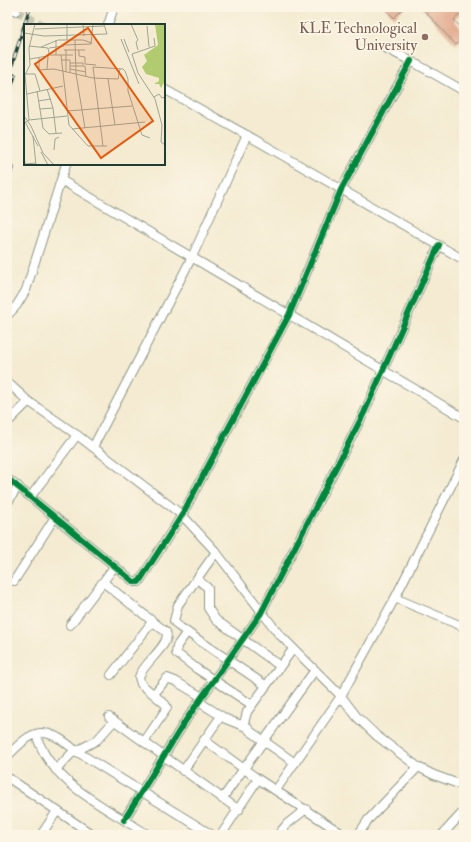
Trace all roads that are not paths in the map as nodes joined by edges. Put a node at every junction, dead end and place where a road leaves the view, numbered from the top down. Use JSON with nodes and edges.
{"nodes":[{"id":1,"x":114,"y":7,"type":"edge"},
{"id":2,"x":108,"y":24,"type":"edge"},
{"id":3,"x":381,"y":46,"type":"dead end"},
{"id":4,"x":411,"y":61,"type":"junction"},
{"id":5,"x":165,"y":90,"type":"edge"},
{"id":6,"x":464,"y":92,"type":"edge"},
{"id":7,"x":247,"y":135,"type":"junction"},
{"id":8,"x":66,"y":165,"type":"edge"},
{"id":9,"x":61,"y":180,"type":"junction"},
{"id":10,"x":341,"y":190,"type":"junction"},
{"id":11,"x":439,"y":245,"type":"junction"},
{"id":12,"x":192,"y":257,"type":"junction"},
{"id":13,"x":464,"y":260,"type":"edge"},
{"id":14,"x":289,"y":315,"type":"junction"},
{"id":15,"x":7,"y":316,"type":"edge"},
{"id":16,"x":382,"y":372,"type":"junction"},
{"id":17,"x":7,"y":382,"type":"edge"},
{"id":18,"x":29,"y":402,"type":"junction"},
{"id":19,"x":464,"y":418,"type":"edge"},
{"id":20,"x":7,"y":423,"type":"edge"},
{"id":21,"x":77,"y":435,"type":"junction"},
{"id":22,"x":93,"y":447,"type":"junction"},
{"id":23,"x":464,"y":460,"type":"edge"},
{"id":24,"x":7,"y":478,"type":"edge"},
{"id":25,"x":18,"y":486,"type":"junction"},
{"id":26,"x":31,"y":496,"type":"junction"},
{"id":27,"x":7,"y":504,"type":"edge"},
{"id":28,"x":182,"y":515,"type":"junction"},
{"id":29,"x":55,"y":517,"type":"junction"},
{"id":30,"x":216,"y":552,"type":"junction"},
{"id":31,"x":115,"y":566,"type":"junction"},
{"id":32,"x":197,"y":579,"type":"junction"},
{"id":33,"x":14,"y":581,"type":"dead end"},
{"id":34,"x":103,"y":582,"type":"junction"},
{"id":35,"x":395,"y":598,"type":"junction"},
{"id":36,"x":261,"y":613,"type":"junction"},
{"id":37,"x":152,"y":622,"type":"junction"},
{"id":38,"x":70,"y":625,"type":"dead end"},
{"id":39,"x":464,"y":627,"type":"edge"},
{"id":40,"x":188,"y":632,"type":"junction"},
{"id":41,"x":242,"y":640,"type":"junction"},
{"id":42,"x":293,"y":649,"type":"junction"},
{"id":43,"x":229,"y":659,"type":"junction"},
{"id":44,"x":280,"y":666,"type":"junction"},
{"id":45,"x":315,"y":670,"type":"junction"},
{"id":46,"x":111,"y":675,"type":"dead end"},
{"id":47,"x":214,"y":680,"type":"junction"},
{"id":48,"x":265,"y":685,"type":"junction"},
{"id":49,"x":154,"y":694,"type":"junction"},
{"id":50,"x":341,"y":696,"type":"junction"},
{"id":51,"x":201,"y":700,"type":"junction"},
{"id":52,"x":252,"y":705,"type":"junction"},
{"id":53,"x":221,"y":716,"type":"junction"},
{"id":54,"x":246,"y":727,"type":"junction"},
{"id":55,"x":36,"y":734,"type":"junction"},
{"id":56,"x":204,"y":740,"type":"junction"},
{"id":57,"x":144,"y":742,"type":"junction"},
{"id":58,"x":264,"y":742,"type":"junction"},
{"id":59,"x":76,"y":751,"type":"junction"},
{"id":60,"x":163,"y":756,"type":"junction"},
{"id":61,"x":7,"y":757,"type":"edge"},
{"id":62,"x":295,"y":763,"type":"junction"},
{"id":63,"x":418,"y":767,"type":"junction"},
{"id":64,"x":244,"y":769,"type":"junction"},
{"id":65,"x":56,"y":770,"type":"junction"},
{"id":66,"x":183,"y":770,"type":"junction"},
{"id":67,"x":7,"y":776,"type":"edge"},
{"id":68,"x":258,"y":779,"type":"junction"},
{"id":69,"x":464,"y":786,"type":"edge"},
{"id":70,"x":276,"y":790,"type":"junction"},
{"id":71,"x":142,"y":791,"type":"junction"},
{"id":72,"x":222,"y":799,"type":"junction"},
{"id":73,"x":306,"y":809,"type":"junction"},
{"id":74,"x":239,"y":810,"type":"junction"},
{"id":75,"x":57,"y":811,"type":"junction"},
{"id":76,"x":464,"y":811,"type":"edge"},
{"id":77,"x":124,"y":820,"type":"junction"},
{"id":78,"x":41,"y":835,"type":"edge"},
{"id":79,"x":93,"y":835,"type":"edge"},
{"id":80,"x":148,"y":835,"type":"edge"},
{"id":81,"x":212,"y":835,"type":"edge"},
{"id":82,"x":222,"y":835,"type":"edge"},
{"id":83,"x":278,"y":835,"type":"edge"},
{"id":84,"x":344,"y":835,"type":"edge"},
{"id":85,"x":358,"y":835,"type":"edge"},
{"id":86,"x":442,"y":835,"type":"edge"}],
"edges":[{"from":1,"to":2,"type":"street"},
{"from":3,"to":4,"type":"street"},
{"from":4,"to":6,"type":"street"},
{"from":4,"to":10,"type":"street"},
{"from":5,"to":7,"type":"street"},
{"from":7,"to":10,"type":"street"},
{"from":7,"to":12,"type":"street"},
{"from":8,"to":9,"type":"street"},
{"from":9,"to":12,"type":"street"},
{"from":9,"to":15,"type":"street"},
{"from":10,"to":11,"type":"street"},
{"from":10,"to":14,"type":"street"},
{"from":11,"to":13,"type":"street"},
{"from":11,"to":16,"type":"street"},
{"from":12,"to":14,"type":"street"},
{"from":12,"to":22,"type":"street"},
{"from":14,"to":16,"type":"street"},
{"from":14,"to":28,"type":"street"},
{"from":16,"to":19,"type":"street"},
{"from":16,"to":36,"type":"street"},
{"from":17,"to":18,"type":"street"},
{"from":18,"to":20,"type":"street"},
{"from":18,"to":21,"type":"street"},
{"from":21,"to":22,"type":"street"},
{"from":21,"to":26,"type":"street"},
{"from":22,"to":28,"type":"street"},
{"from":23,"to":35,"type":"street"},
{"from":24,"to":25,"type":"street"},
{"from":25,"to":26,"type":"street"},
{"from":25,"to":27,"type":"street"},
{"from":26,"to":29,"type":"street"},
{"from":28,"to":30,"type":"street"},
{"from":28,"to":31,"type":"street"},
{"from":29,"to":31,"type":"street"},
{"from":29,"to":33,"type":"street"},
{"from":30,"to":32,"type":"street"},
{"from":30,"to":36,"type":"street"},
{"from":31,"to":34,"type":"street"},
{"from":32,"to":40,"type":"street"},
{"from":32,"to":41,"type":"street"},
{"from":34,"to":37,"type":"street"},
{"from":34,"to":38,"type":"street"},
{"from":35,"to":39,"type":"street"},
{"from":35,"to":50,"type":"street"},
{"from":36,"to":41,"type":"street"},
{"from":36,"to":42,"type":"street"},
{"from":37,"to":46,"type":"street"},
{"from":37,"to":49,"type":"street"},
{"from":40,"to":43,"type":"street"},
{"from":40,"to":47,"type":"street"},
{"from":41,"to":43,"type":"street"},
{"from":41,"to":44,"type":"street"},
{"from":42,"to":44,"type":"street"},
{"from":42,"to":45,"type":"street"},
{"from":43,"to":47,"type":"street"},
{"from":43,"to":48,"type":"street"},
{"from":44,"to":48,"type":"street"},
{"from":45,"to":50,"type":"street"},
{"from":45,"to":58,"type":"street"},
{"from":47,"to":51,"type":"street"},
{"from":47,"to":52,"type":"street"},
{"from":48,"to":52,"type":"street"},
{"from":49,"to":51,"type":"street"},
{"from":49,"to":57,"type":"street"},
{"from":50,"to":62,"type":"street"},
{"from":50,"to":63,"type":"street"},
{"from":51,"to":53,"type":"street"},
{"from":51,"to":60,"type":"street"},
{"from":52,"to":54,"type":"street"},
{"from":53,"to":54,"type":"street"},
{"from":53,"to":56,"type":"street"},
{"from":54,"to":58,"type":"street"},
{"from":55,"to":59,"type":"street"},
{"from":55,"to":61,"type":"street"},
{"from":55,"to":65,"type":"street"},
{"from":56,"to":64,"type":"street"},
{"from":56,"to":66,"type":"street"},
{"from":57,"to":59,"type":"street"},
{"from":57,"to":60,"type":"street"},
{"from":58,"to":62,"type":"street"},
{"from":58,"to":64,"type":"street"},
{"from":59,"to":65,"type":"street"},
{"from":59,"to":71,"type":"street"},
{"from":60,"to":66,"type":"street"},
{"from":60,"to":71,"type":"street"},
{"from":62,"to":70,"type":"street"},
{"from":63,"to":69,"type":"street"},
{"from":63,"to":85,"type":"street"},
{"from":64,"to":68,"type":"street"},
{"from":64,"to":72,"type":"street"},
{"from":65,"to":77,"type":"street"},
{"from":66,"to":72,"type":"street"},
{"from":67,"to":75,"type":"street"},
{"from":68,"to":70,"type":"street"},
{"from":68,"to":74,"type":"street"},
{"from":70,"to":73,"type":"street"},
{"from":71,"to":77,"type":"street"},
{"from":71,"to":81,"type":"street"},
{"from":72,"to":74,"type":"street"},
{"from":73,"to":83,"type":"street"},
{"from":73,"to":84,"type":"street"},
{"from":74,"to":82,"type":"street"},
{"from":75,"to":78,"type":"street"},
{"from":75,"to":79,"type":"street"},
{"from":76,"to":86,"type":"street"},
{"from":77,"to":80,"type":"street"}]}
